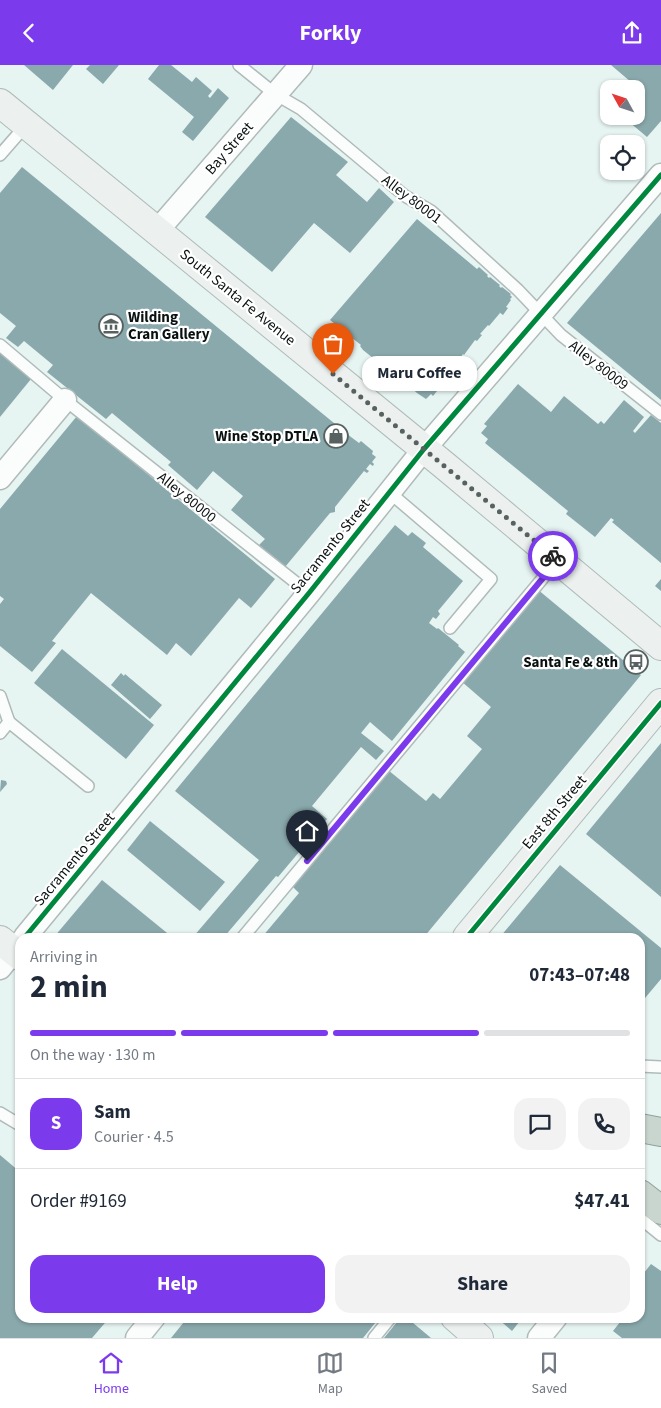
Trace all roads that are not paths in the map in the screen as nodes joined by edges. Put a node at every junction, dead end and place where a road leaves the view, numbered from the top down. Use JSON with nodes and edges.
{"nodes":[{"id":1,"x":239,"y":65,"type":"edge"},
{"id":2,"x":301,"y":65,"type":"edge"},
{"id":3,"x":275,"y":95,"type":"junction"},
{"id":4,"x":0,"y":103,"type":"edge"},
{"id":5,"x":27,"y":124,"type":"junction"},
{"id":6,"x":0,"y":155,"type":"edge"},
{"id":7,"x":661,"y":175,"type":"edge"},
{"id":8,"x":157,"y":231,"type":"junction"},
{"id":9,"x":540,"y":314,"type":"junction"},
{"id":10,"x":0,"y":345,"type":"edge"},
{"id":11,"x":65,"y":400,"type":"junction"},
{"id":12,"x":661,"y":414,"type":"edge"},
{"id":13,"x":424,"y":449,"type":"junction"},
{"id":14,"x":0,"y":478,"type":"edge"},
{"id":15,"x":389,"y":492,"type":"junction"},
{"id":16,"x":558,"y":560,"type":"junction"},
{"id":17,"x":309,"y":593,"type":"junction"},
{"id":18,"x":450,"y":628,"type":"dead end"},
{"id":19,"x":661,"y":646,"type":"edge"},
{"id":20,"x":0,"y":696,"type":"edge"},
{"id":21,"x":661,"y":703,"type":"edge"},
{"id":22,"x":9,"y":722,"type":"junction"},
{"id":23,"x":0,"y":733,"type":"edge"},
{"id":24,"x":88,"y":786,"type":"dead end"},
{"id":25,"x":26,"y":933,"type":"edge"},
{"id":26,"x":246,"y":933,"type":"edge"},
{"id":27,"x":469,"y":933,"type":"edge"},
{"id":28,"x":645,"y":1066,"type":"edge"},
{"id":29,"x":661,"y":1067,"type":"edge"},
{"id":30,"x":0,"y":1113,"type":"edge"},
{"id":31,"x":15,"y":1122,"type":"edge"},
{"id":32,"x":645,"y":1198,"type":"edge"},
{"id":33,"x":661,"y":1211,"type":"edge"},
{"id":34,"x":645,"y":1222,"type":"edge"},
{"id":35,"x":661,"y":1235,"type":"edge"},
{"id":36,"x":149,"y":1323,"type":"edge"},
{"id":37,"x":386,"y":1323,"type":"edge"},
{"id":38,"x":462,"y":1323,"type":"edge"},
{"id":39,"x":551,"y":1323,"type":"edge"},
{"id":40,"x":137,"y":1338,"type":"edge"},
{"id":41,"x":374,"y":1338,"type":"edge"},
{"id":42,"x":479,"y":1338,"type":"edge"},
{"id":43,"x":539,"y":1338,"type":"edge"}],
"edges":[{"from":1,"to":3,"type":"lane","name":"Alley 80001"},
{"from":2,"to":3,"type":"street","name":"Bay Street"},
{"from":3,"to":8,"type":"street","name":"Bay Street"},
{"from":3,"to":9,"type":"lane","name":"Alley 80001"},
{"from":4,"to":5,"type":"main road","name":"South Santa Fe Avenue"},
{"from":5,"to":6,"type":"lane"},
{"from":5,"to":8,"type":"main road","name":"South Santa Fe Avenue"},
{"from":7,"to":9,"type":"street","name":"Sacramento Street"},
{"from":8,"to":13,"type":"main road","name":"South Santa Fe Avenue"},
{"from":9,"to":12,"type":"lane","name":"Alley 80009"},
{"from":9,"to":13,"type":"street","name":"Sacramento Street"},
{"from":10,"to":11,"type":"lane","name":"Alley 80000"},
{"from":11,"to":14,"type":"street"},
{"from":11,"to":17,"type":"lane","name":"Alley 80000"},
{"from":13,"to":15,"type":"street","name":"Sacramento Street"},
{"from":13,"to":16,"type":"main road","name":"South Santa Fe Avenue"},
{"from":15,"to":17,"type":"street","name":"Sacramento Street"},
{"from":15,"to":18,"type":"lane"},
{"from":16,"to":19,"type":"main road","name":"South Santa Fe Avenue"},
{"from":16,"to":26,"type":"lane"},
{"from":17,"to":25,"type":"street","name":"Sacramento Street"},
{"from":20,"to":22,"type":"lane"},
{"from":21,"to":27,"type":"main road","name":"East 8th Street"},
{"from":22,"to":23,"type":"lane"},
{"from":22,"to":24,"type":"lane"},
{"from":28,"to":29,"type":"lane"},
{"from":30,"to":31,"type":"lane"},
{"from":32,"to":33,"type":"highway"},
{"from":34,"to":35,"type":"lane"},
{"from":36,"to":40,"type":"street"},
{"from":37,"to":41,"type":"lane"},
{"from":38,"to":42,"type":"main road"},
{"from":39,"to":43,"type":"street"}]}
